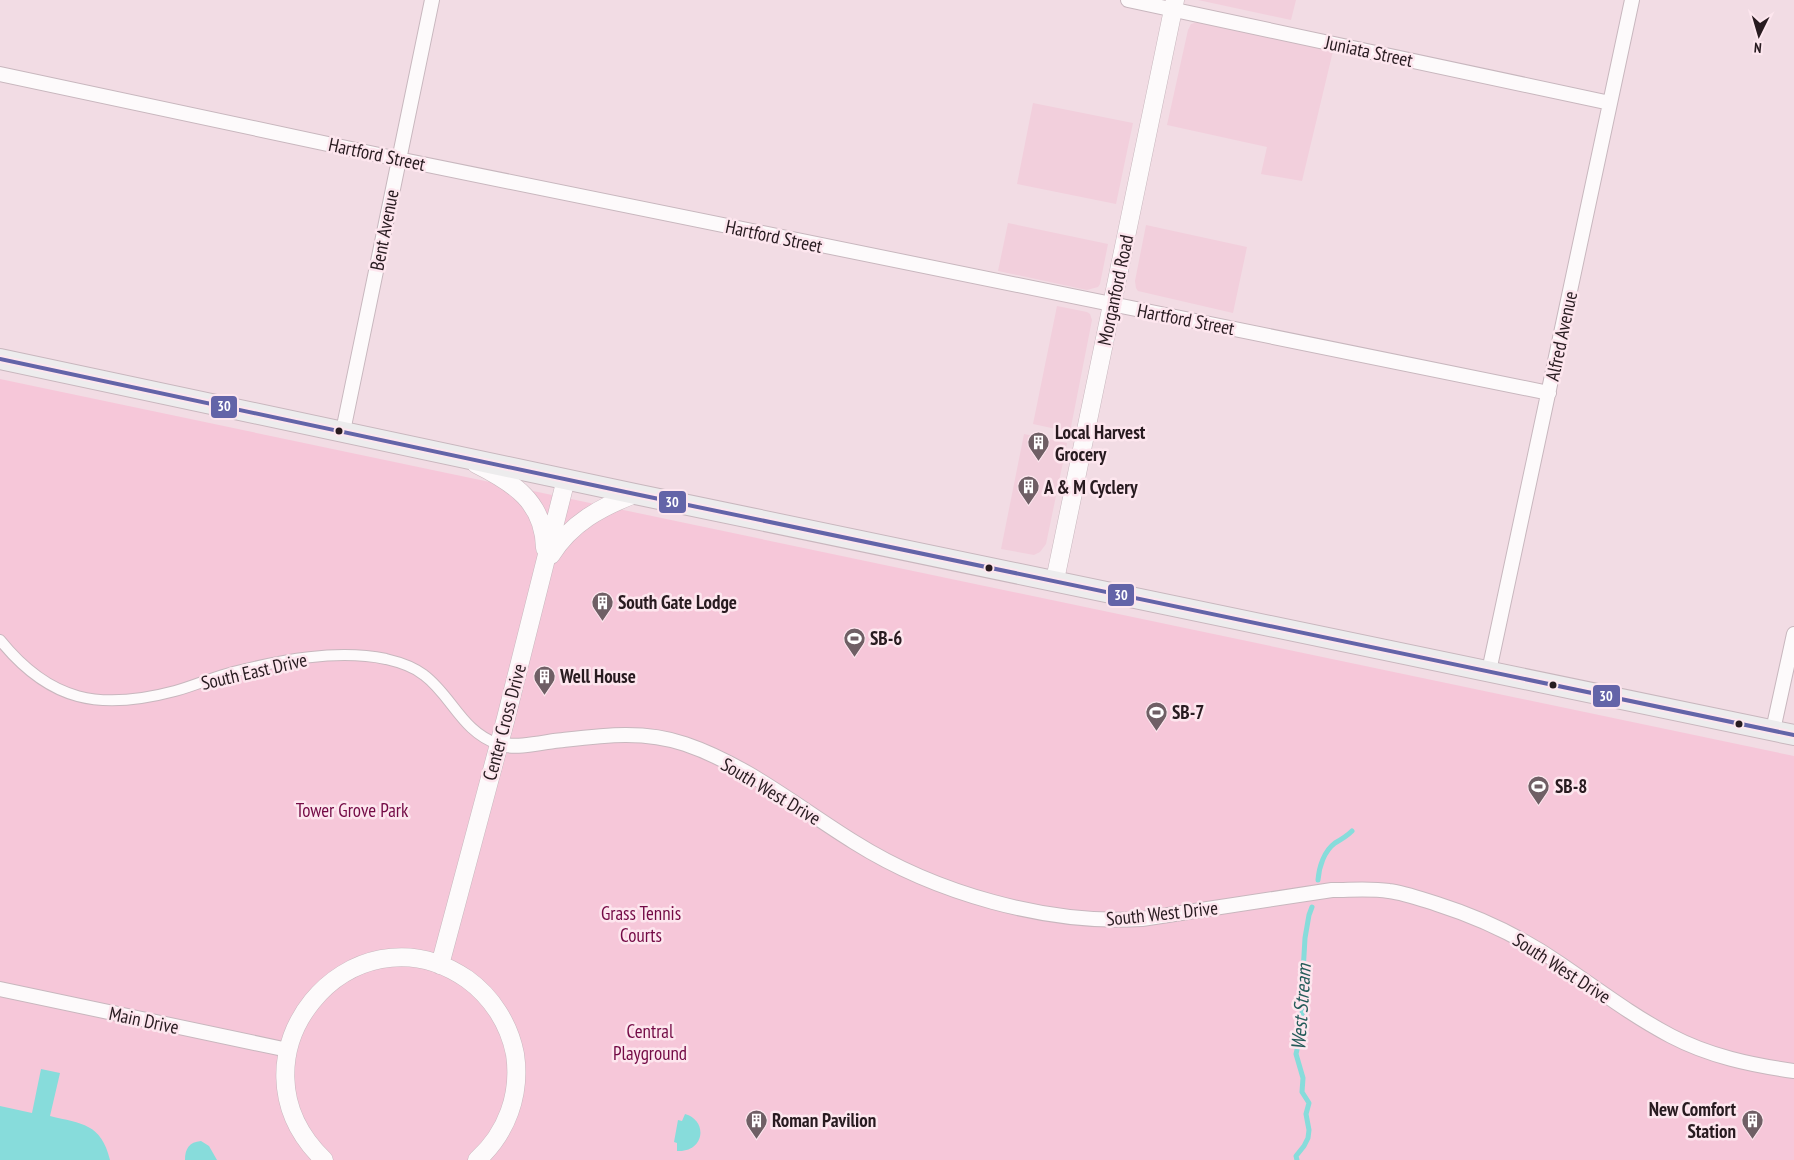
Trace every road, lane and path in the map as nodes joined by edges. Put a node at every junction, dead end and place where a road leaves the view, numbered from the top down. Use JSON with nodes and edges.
{"nodes":[{"id":1,"x":432,"y":0,"type":"edge"},
{"id":2,"x":1128,"y":0,"type":"edge"},
{"id":3,"x":1632,"y":0,"type":"edge"},
{"id":4,"x":1174,"y":5,"type":"edge"},
{"id":5,"x":0,"y":74,"type":"edge"},
{"id":6,"x":1610,"y":103,"type":"junction"},
{"id":7,"x":398,"y":158,"type":"junction"},
{"id":8,"x":1112,"y":304,"type":"junction"},
{"id":9,"x":0,"y":359,"type":"edge"},
{"id":10,"x":1549,"y":392,"type":"junction"},
{"id":11,"x":342,"y":431,"type":"junction"},
{"id":12,"x":460,"y":456,"type":"junction"},
{"id":13,"x":566,"y":478,"type":"junction"},
{"id":14,"x":635,"y":494,"type":"junction"},
{"id":15,"x":545,"y":564,"type":"junction"},
{"id":16,"x":1055,"y":580,"type":"junction"},
{"id":17,"x":1794,"y":634,"type":"edge"},
{"id":18,"x":0,"y":640,"type":"edge"},
{"id":19,"x":1489,"y":671,"type":"junction"},
{"id":20,"x":1773,"y":730,"type":"junction"},
{"id":21,"x":1794,"y":735,"type":"edge"},
{"id":22,"x":498,"y":744,"type":"junction"},
{"id":23,"x":440,"y":965,"type":"junction"},
{"id":24,"x":0,"y":989,"type":"edge"},
{"id":25,"x":288,"y":1050,"type":"junction"},
{"id":26,"x":1794,"y":1071,"type":"edge"},
{"id":27,"x":324,"y":1160,"type":"edge"},
{"id":28,"x":477,"y":1160,"type":"edge"}],
"edges":[{"from":1,"to":7,"type":"street","name":"Bent Avenue"},
{"from":2,"to":4,"type":"street","name":"Juniata Street"},
{"from":3,"to":6,"type":"street","name":"Alfred Avenue"},
{"from":4,"to":6,"type":"street","name":"Juniata Street"},
{"from":4,"to":8,"type":"street","name":"Morganford Road"},
{"from":5,"to":7,"type":"street","name":"Hartford Street"},
{"from":6,"to":10,"type":"street","name":"Alfred Avenue"},
{"from":7,"to":8,"type":"street","name":"Hartford Street"},
{"from":7,"to":11,"type":"street","name":"Bent Avenue"},
{"from":8,"to":10,"type":"street","name":"Hartford Street"},
{"from":8,"to":16,"type":"street","name":"Morganford Road"},
{"from":9,"to":11,"type":"main road"},
{"from":10,"to":19,"type":"street","name":"Alfred Avenue"},
{"from":11,"to":12,"type":"main road"},
{"from":12,"to":13,"type":"main road"},
{"from":12,"to":15,"type":"street"},
{"from":13,"to":14,"type":"main road"},
{"from":13,"to":15,"type":"street","name":"Center Cross Drive"},
{"from":14,"to":15,"type":"street"},
{"from":14,"to":16,"type":"main road"},
{"from":15,"to":22,"type":"street","name":"Center Cross Drive"},
{"from":16,"to":19,"type":"main road"},
{"from":17,"to":20,"type":"street"},
{"from":18,"to":22,"type":"street","name":"South East Drive"},
{"from":19,"to":20,"type":"main road"},
{"from":20,"to":21,"type":"main road"},
{"from":22,"to":23,"type":"street","name":"Center Cross Drive"},
{"from":22,"to":26,"type":"street","name":"South West Drive"},
{"from":23,"to":25,"type":"street"},
{"from":23,"to":28,"type":"street"},
{"from":24,"to":25,"type":"street","name":"Main Drive"},
{"from":25,"to":27,"type":"street"}]}
